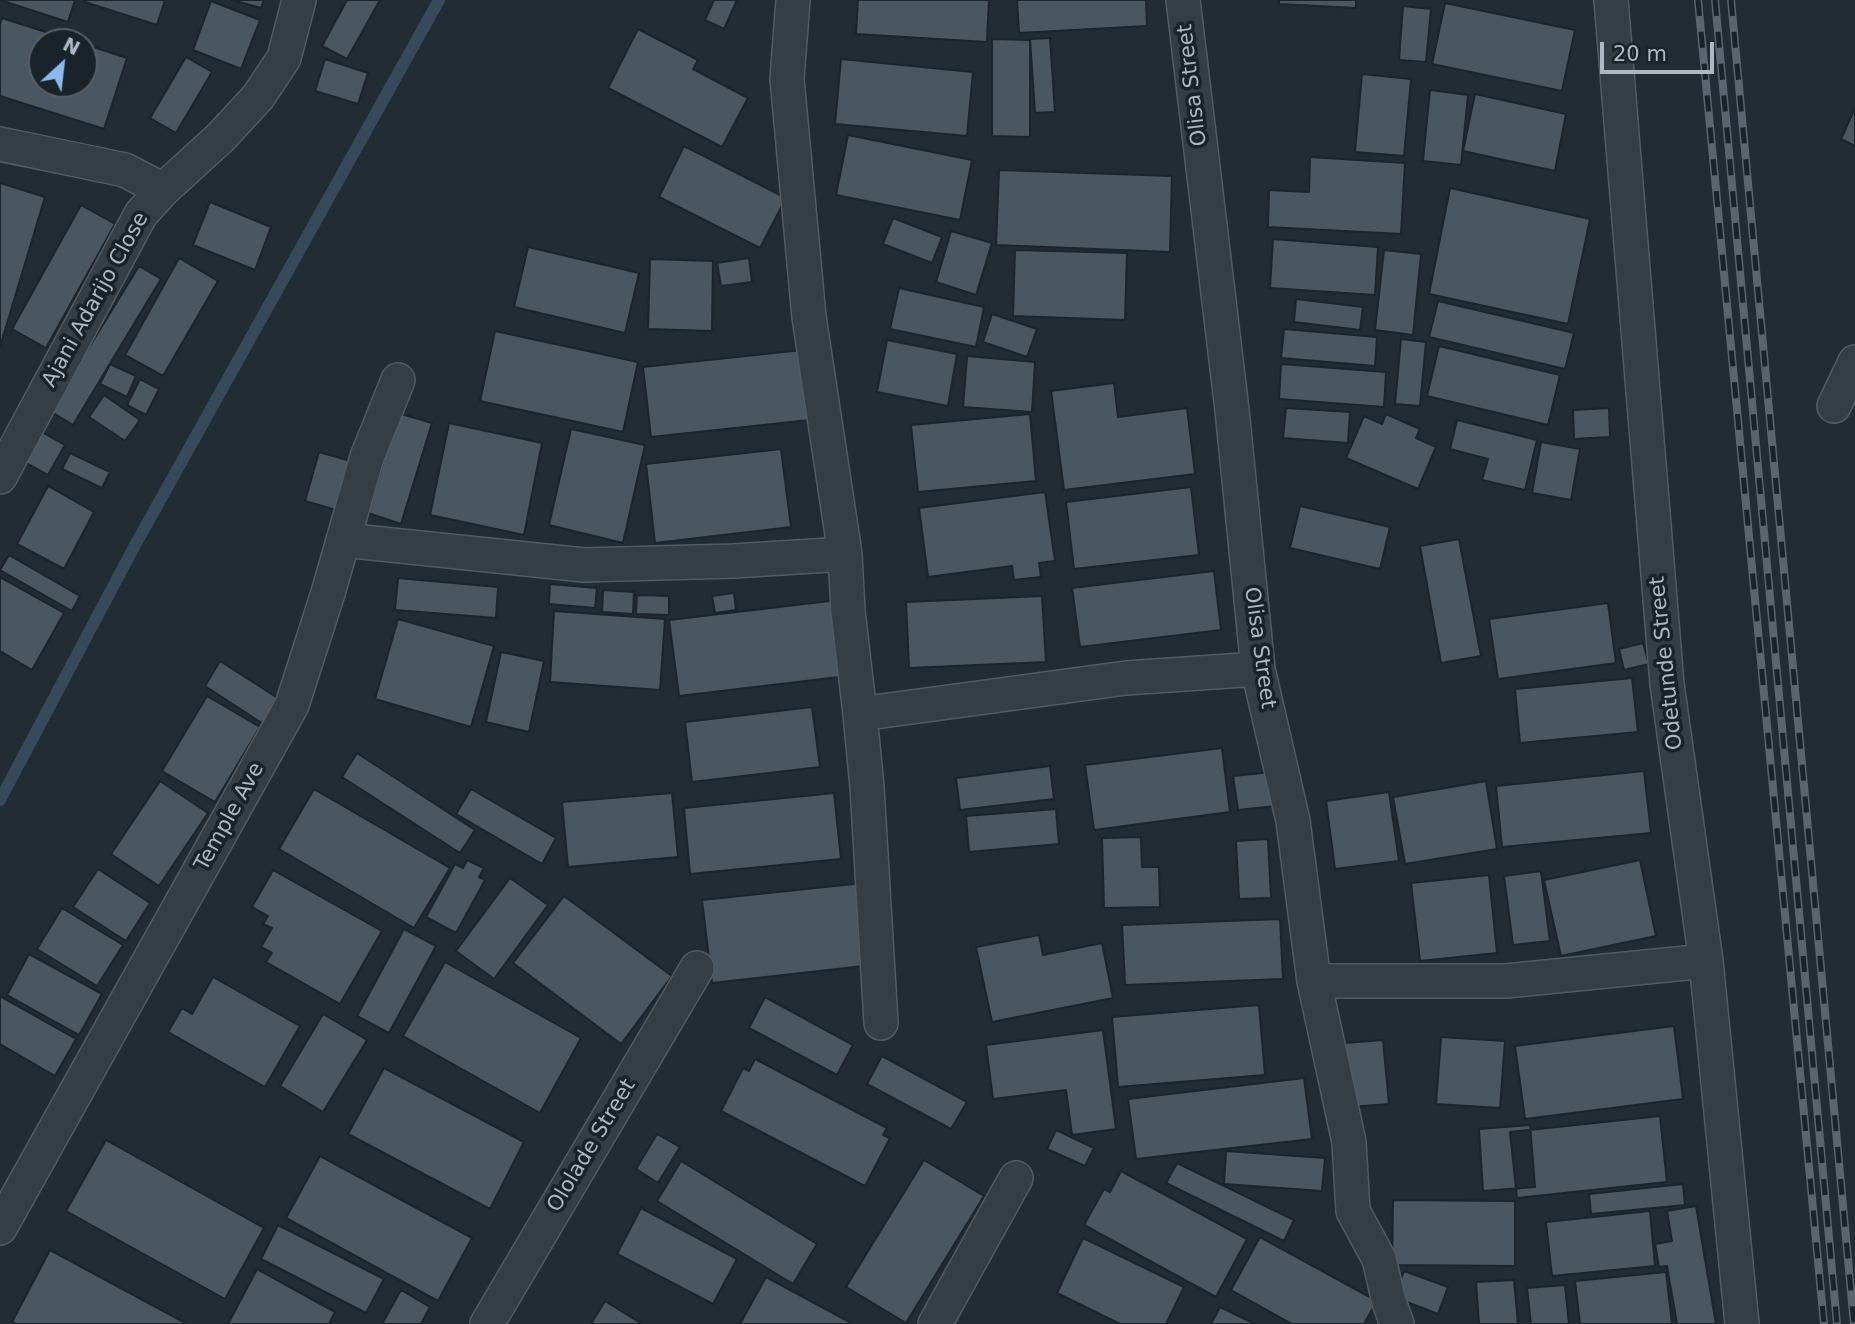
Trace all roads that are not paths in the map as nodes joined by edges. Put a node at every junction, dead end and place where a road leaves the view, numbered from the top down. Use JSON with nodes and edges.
{"nodes":[{"id":1,"x":299,"y":0,"type":"edge"},
{"id":2,"x":793,"y":0,"type":"edge"},
{"id":3,"x":1183,"y":0,"type":"edge"},
{"id":4,"x":1611,"y":0,"type":"edge"},
{"id":5,"x":0,"y":144,"type":"edge"},
{"id":6,"x":163,"y":190,"type":"junction"},
{"id":7,"x":1855,"y":362,"type":"edge"},
{"id":8,"x":398,"y":380,"type":"dead end"},
{"id":9,"x":1833,"y":406,"type":"dead end"},
{"id":10,"x":0,"y":477,"type":"edge"},
{"id":11,"x":343,"y":540,"type":"junction"},
{"id":12,"x":845,"y":554,"type":"junction"},
{"id":13,"x":1258,"y":669,"type":"junction"},
{"id":14,"x":860,"y":714,"type":"junction"},
{"id":15,"x":1706,"y":961,"type":"junction"},
{"id":16,"x":697,"y":968,"type":"dead end"},
{"id":17,"x":1314,"y":981,"type":"junction"},
{"id":18,"x":881,"y":1023,"type":"dead end"},
{"id":19,"x":1016,"y":1178,"type":"dead end"},
{"id":20,"x":0,"y":1228,"type":"edge"},
{"id":21,"x":487,"y":1324,"type":"edge"},
{"id":22,"x":935,"y":1324,"type":"edge"},
{"id":23,"x":1397,"y":1324,"type":"edge"},
{"id":24,"x":1742,"y":1324,"type":"edge"}],
"edges":[{"from":1,"to":6,"type":"street","name":"Ajani Adarijo Close"},
{"from":2,"to":12,"type":"street"},
{"from":3,"to":13,"type":"street","name":"Olisa Street"},
{"from":4,"to":15,"type":"street","name":"Odetunde Street"},
{"from":5,"to":6,"type":"street"},
{"from":6,"to":10,"type":"street","name":"Ajani Adarijo Close"},
{"from":7,"to":9,"type":"street"},
{"from":8,"to":11,"type":"street","name":"Temple Ave"},
{"from":11,"to":12,"type":"street"},
{"from":11,"to":20,"type":"street","name":"Temple Ave"},
{"from":12,"to":14,"type":"street"},
{"from":13,"to":14,"type":"street"},
{"from":13,"to":17,"type":"street","name":"Olisa Street"},
{"from":14,"to":18,"type":"street"},
{"from":15,"to":17,"type":"street"},
{"from":15,"to":24,"type":"street","name":"Odetunde Street"},
{"from":16,"to":21,"type":"street","name":"Ololade Street"},
{"from":17,"to":23,"type":"street","name":"Olisa Street"},
{"from":19,"to":22,"type":"street"}]}
